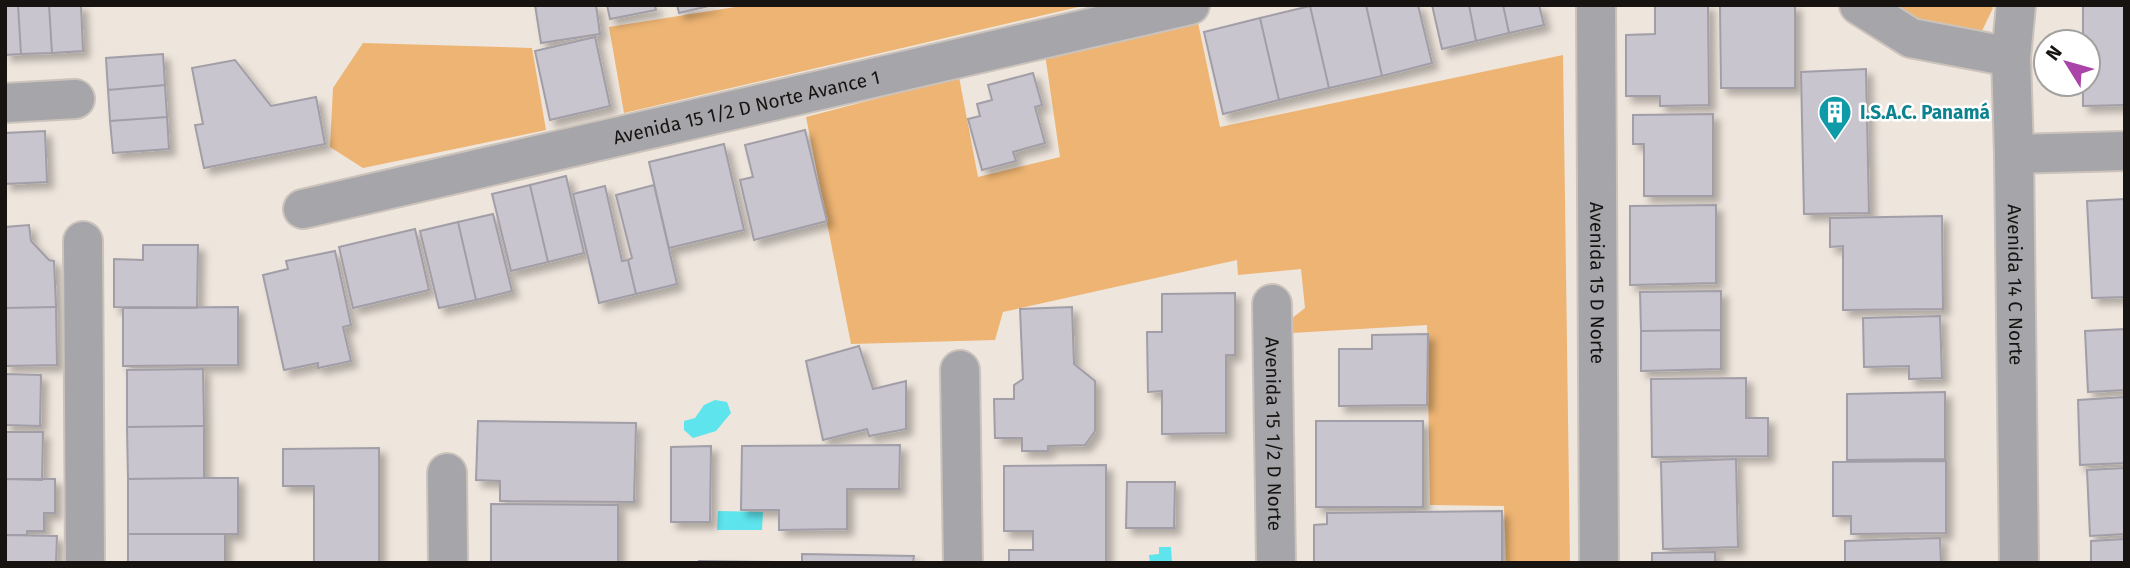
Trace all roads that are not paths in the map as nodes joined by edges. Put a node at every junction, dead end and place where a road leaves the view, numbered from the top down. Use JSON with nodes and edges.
{"nodes":[{"id":1,"x":1190,"y":5,"type":"edge"},
{"id":2,"x":1596,"y":5,"type":"edge"},
{"id":3,"x":1859,"y":5,"type":"edge"},
{"id":4,"x":2016,"y":5,"type":"edge"},
{"id":5,"x":2011,"y":57,"type":"junction"},
{"id":6,"x":75,"y":99,"type":"dead end"},
{"id":7,"x":5,"y":103,"type":"edge"},
{"id":8,"x":2125,"y":151,"type":"edge"},
{"id":9,"x":2014,"y":154,"type":"junction"},
{"id":10,"x":303,"y":209,"type":"dead end"},
{"id":11,"x":83,"y":241,"type":"dead end"},
{"id":12,"x":1272,"y":304,"type":"dead end"},
{"id":13,"x":960,"y":370,"type":"dead end"},
{"id":14,"x":447,"y":473,"type":"dead end"},
{"id":15,"x":85,"y":563,"type":"edge"},
{"id":16,"x":448,"y":563,"type":"edge"},
{"id":17,"x":963,"y":563,"type":"edge"},
{"id":18,"x":1276,"y":563,"type":"edge"},
{"id":19,"x":1599,"y":563,"type":"edge"},
{"id":20,"x":2019,"y":563,"type":"edge"}],
"edges":[{"from":1,"to":10,"type":"street","name":"Avenida 15 1/2 D Norte Avance 1"},
{"from":2,"to":19,"type":"street","name":"Avenida 15 D Norte"},
{"from":3,"to":5,"type":"street"},
{"from":4,"to":5,"type":"street","name":"Avenida 14 C Norte"},
{"from":5,"to":9,"type":"street","name":"Avenida 14 C Norte"},
{"from":6,"to":7,"type":"street"},
{"from":8,"to":9,"type":"street"},
{"from":9,"to":20,"type":"street","name":"Avenida 14 C Norte"},
{"from":11,"to":15,"type":"street"},
{"from":12,"to":18,"type":"street","name":"Avenida 15 1/2 D Norte"},
{"from":13,"to":17,"type":"street"},
{"from":14,"to":16,"type":"street"}]}
